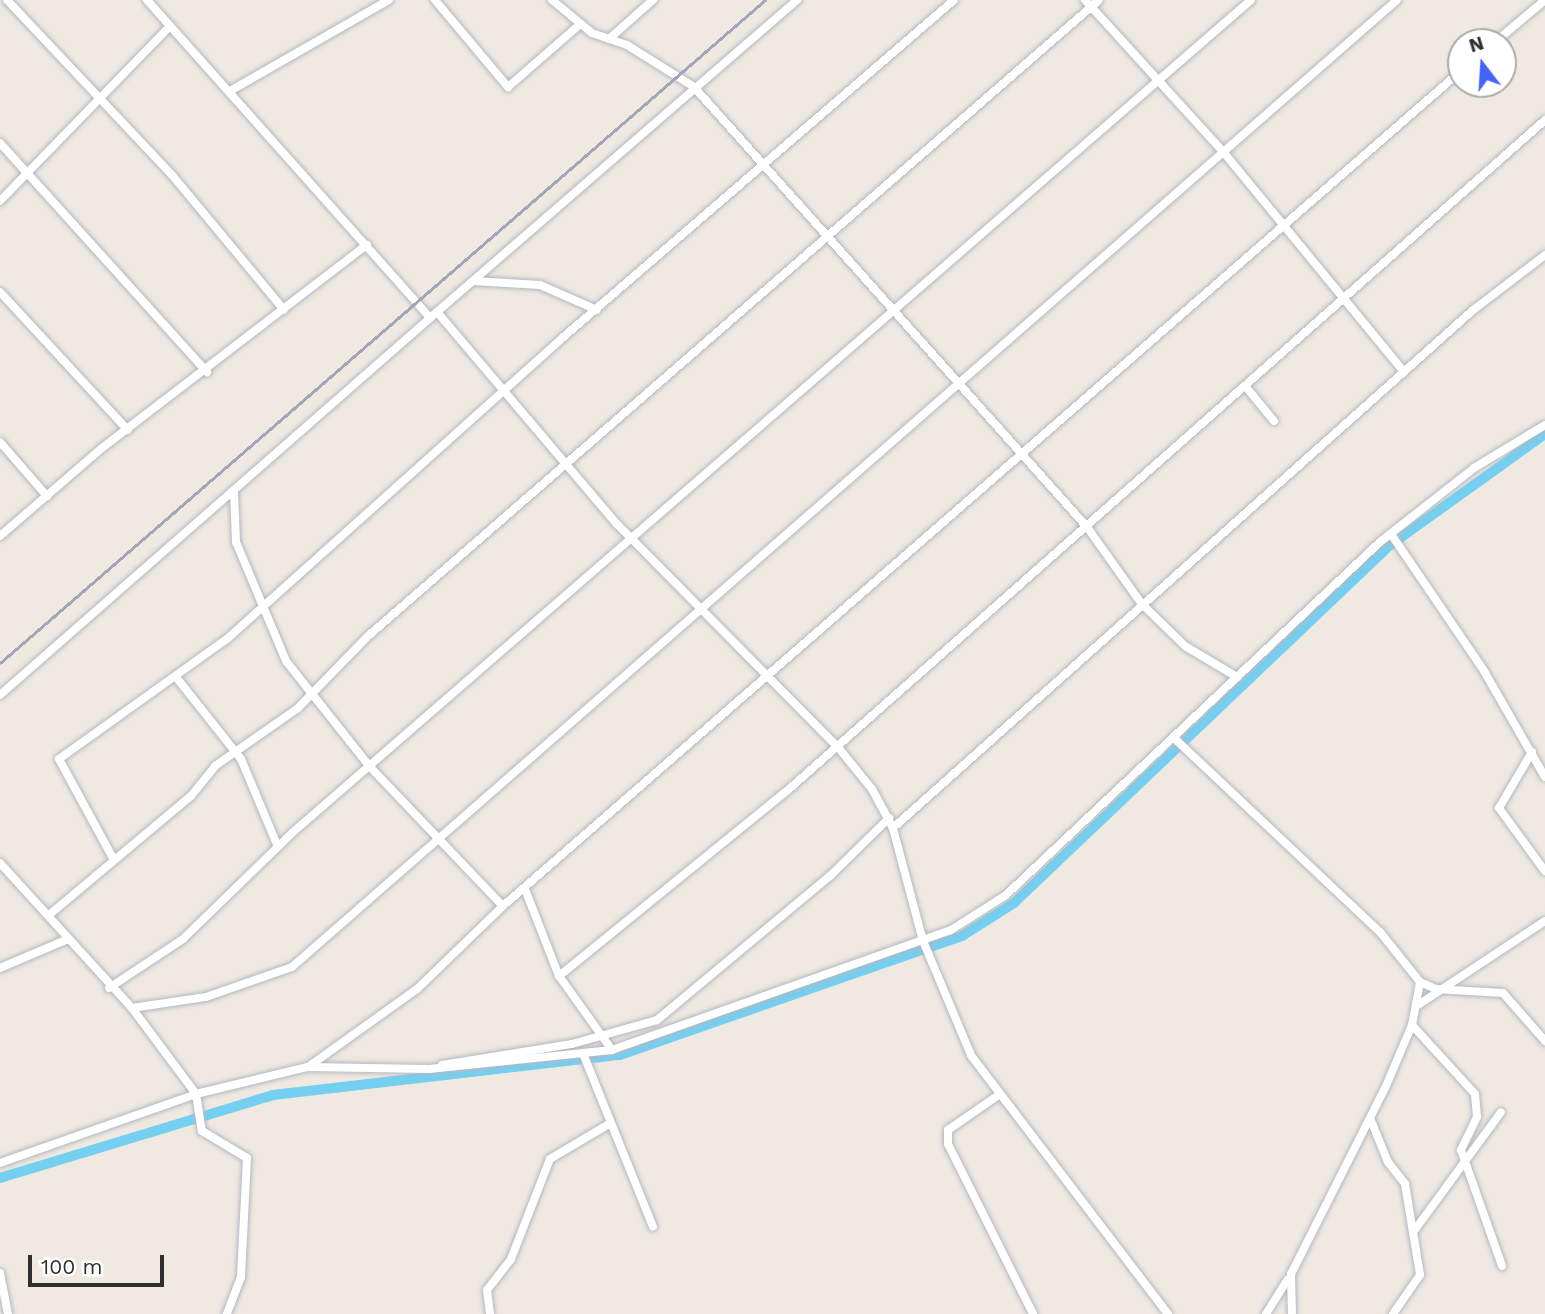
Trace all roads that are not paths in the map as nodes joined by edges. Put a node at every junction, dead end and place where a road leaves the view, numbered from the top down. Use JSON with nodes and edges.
{"nodes":[{"id":1,"x":7,"y":0,"type":"edge"},
{"id":2,"x":147,"y":0,"type":"edge"},
{"id":3,"x":389,"y":0,"type":"edge"},
{"id":4,"x":435,"y":0,"type":"edge"},
{"id":5,"x":552,"y":0,"type":"edge"},
{"id":6,"x":653,"y":0,"type":"edge"},
{"id":7,"x":797,"y":0,"type":"edge"},
{"id":8,"x":954,"y":0,"type":"edge"},
{"id":9,"x":1099,"y":0,"type":"edge"},
{"id":10,"x":1251,"y":0,"type":"edge"},
{"id":11,"x":1397,"y":0,"type":"edge"},
{"id":12,"x":1545,"y":0,"type":"edge"},
{"id":13,"x":1088,"y":3,"type":"edge"},
{"id":14,"x":579,"y":25,"type":"junction"},
{"id":15,"x":170,"y":26,"type":"junction"},
{"id":16,"x":1512,"y":28,"type":"edge"},
{"id":17,"x":609,"y":39,"type":"junction"},
{"id":18,"x":1156,"y":81,"type":"junction"},
{"id":19,"x":1447,"y":83,"type":"edge"},
{"id":20,"x":694,"y":87,"type":"junction"},
{"id":21,"x":229,"y":91,"type":"junction"},
{"id":22,"x":96,"y":100,"type":"junction"},
{"id":23,"x":1545,"y":120,"type":"edge"},
{"id":24,"x":0,"y":143,"type":"edge"},
{"id":25,"x":1225,"y":154,"type":"junction"},
{"id":26,"x":761,"y":165,"type":"junction"},
{"id":27,"x":30,"y":172,"type":"junction"},
{"id":28,"x":0,"y":201,"type":"edge"},
{"id":29,"x":1283,"y":228,"type":"junction"},
{"id":30,"x":830,"y":236,"type":"junction"},
{"id":31,"x":367,"y":245,"type":"junction"},
{"id":32,"x":1545,"y":255,"type":"edge"},
{"id":33,"x":473,"y":281,"type":"junction"},
{"id":34,"x":0,"y":292,"type":"edge"},
{"id":35,"x":1342,"y":300,"type":"junction"},
{"id":36,"x":284,"y":310,"type":"junction"},
{"id":37,"x":597,"y":310,"type":"junction"},
{"id":38,"x":898,"y":311,"type":"junction"},
{"id":39,"x":434,"y":315,"type":"junction"},
{"id":40,"x":207,"y":372,"type":"junction"},
{"id":41,"x":1403,"y":372,"type":"junction"},
{"id":42,"x":960,"y":386,"type":"junction"},
{"id":43,"x":1245,"y":387,"type":"junction"},
{"id":44,"x":505,"y":389,"type":"junction"},
{"id":45,"x":1274,"y":421,"type":"dead end"},
{"id":46,"x":1545,"y":425,"type":"edge"},
{"id":47,"x":128,"y":430,"type":"junction"},
{"id":48,"x":0,"y":442,"type":"edge"},
{"id":49,"x":1021,"y":455,"type":"junction"},
{"id":50,"x":568,"y":466,"type":"junction"},
{"id":51,"x":234,"y":492,"type":"junction"},
{"id":52,"x":47,"y":496,"type":"junction"},
{"id":53,"x":1087,"y":527,"type":"junction"},
{"id":54,"x":1391,"y":534,"type":"junction"},
{"id":55,"x":0,"y":536,"type":"edge"},
{"id":56,"x":635,"y":537,"type":"junction"},
{"id":57,"x":1141,"y":603,"type":"junction"},
{"id":58,"x":262,"y":609,"type":"junction"},
{"id":59,"x":699,"y":609,"type":"junction"},
{"id":60,"x":176,"y":677,"type":"junction"},
{"id":61,"x":1237,"y":677,"type":"junction"},
{"id":62,"x":767,"y":681,"type":"junction"},
{"id":63,"x":0,"y":695,"type":"edge"},
{"id":64,"x":310,"y":697,"type":"junction"},
{"id":65,"x":1174,"y":738,"type":"junction"},
{"id":66,"x":837,"y":746,"type":"junction"},
{"id":67,"x":235,"y":750,"type":"junction"},
{"id":68,"x":1532,"y":752,"type":"junction"},
{"id":69,"x":370,"y":767,"type":"junction"},
{"id":70,"x":1545,"y":776,"type":"edge"},
{"id":71,"x":889,"y":818,"type":"junction"},
{"id":72,"x":893,"y":828,"type":"junction"},
{"id":73,"x":437,"y":837,"type":"junction"},
{"id":74,"x":278,"y":846,"type":"junction"},
{"id":75,"x":114,"y":860,"type":"junction"},
{"id":76,"x":0,"y":863,"type":"edge"},
{"id":77,"x":1545,"y":871,"type":"edge"},
{"id":78,"x":525,"y":889,"type":"junction"},
{"id":79,"x":503,"y":906,"type":"junction"},
{"id":80,"x":49,"y":915,"type":"junction"},
{"id":81,"x":1545,"y":921,"type":"edge"},
{"id":82,"x":68,"y":939,"type":"junction"},
{"id":83,"x":923,"y":941,"type":"junction"},
{"id":84,"x":0,"y":968,"type":"edge"},
{"id":85,"x":559,"y":976,"type":"junction"},
{"id":86,"x":1420,"y":982,"type":"junction"},
{"id":87,"x":109,"y":988,"type":"junction"},
{"id":88,"x":1436,"y":989,"type":"junction"},
{"id":89,"x":1418,"y":1006,"type":"junction"},
{"id":90,"x":132,"y":1007,"type":"junction"},
{"id":91,"x":1412,"y":1025,"type":"junction"},
{"id":92,"x":607,"y":1037,"type":"junction"},
{"id":93,"x":1545,"y":1041,"type":"edge"},
{"id":94,"x":612,"y":1050,"type":"junction"},
{"id":95,"x":584,"y":1056,"type":"junction"},
{"id":96,"x":308,"y":1068,"type":"junction"},
{"id":97,"x":429,"y":1069,"type":"junction"},
{"id":98,"x":196,"y":1094,"type":"junction"},
{"id":99,"x":1000,"y":1094,"type":"junction"},
{"id":100,"x":1501,"y":1112,"type":"dead end"},
{"id":101,"x":1370,"y":1118,"type":"junction"},
{"id":102,"x":609,"y":1124,"type":"junction"},
{"id":103,"x":1463,"y":1157,"type":"junction"},
{"id":104,"x":0,"y":1163,"type":"edge"},
{"id":105,"x":653,"y":1227,"type":"dead end"},
{"id":106,"x":1414,"y":1231,"type":"junction"},
{"id":107,"x":1502,"y":1266,"type":"dead end"},
{"id":108,"x":0,"y":1273,"type":"edge"},
{"id":109,"x":1291,"y":1274,"type":"junction"},
{"id":110,"x":8,"y":1314,"type":"edge"},
{"id":111,"x":227,"y":1314,"type":"edge"},
{"id":112,"x":490,"y":1314,"type":"edge"},
{"id":113,"x":1033,"y":1314,"type":"edge"},
{"id":114,"x":1168,"y":1314,"type":"edge"},
{"id":115,"x":1266,"y":1314,"type":"edge"},
{"id":116,"x":1292,"y":1314,"type":"edge"},
{"id":117,"x":1393,"y":1314,"type":"edge"}],
"edges":[{"from":1,"to":22,"type":"street"},
{"from":2,"to":15,"type":"street"},
{"from":3,"to":21,"type":"street"},
{"from":4,"to":14,"type":"street"},
{"from":5,"to":14,"type":"street"},
{"from":6,"to":17,"type":"street"},
{"from":7,"to":20,"type":"street"},
{"from":8,"to":26,"type":"street"},
{"from":9,"to":13,"type":"street"},
{"from":10,"to":18,"type":"street"},
{"from":11,"to":25,"type":"street"},
{"from":12,"to":16,"type":"street"},
{"from":13,"to":18,"type":"street"},
{"from":13,"to":30,"type":"street"},
{"from":14,"to":17,"type":"street"},
{"from":15,"to":21,"type":"street"},
{"from":15,"to":22,"type":"street"},
{"from":17,"to":20,"type":"street"},
{"from":18,"to":25,"type":"street"},
{"from":18,"to":38,"type":"street"},
{"from":19,"to":29,"type":"street"},
{"from":20,"to":26,"type":"street"},
{"from":20,"to":33,"type":"street"},
{"from":21,"to":31,"type":"street"},
{"from":22,"to":27,"type":"street"},
{"from":22,"to":36,"type":"street"},
{"from":23,"to":35,"type":"street"},
{"from":24,"to":27,"type":"street"},
{"from":25,"to":29,"type":"street"},
{"from":25,"to":42,"type":"street"},
{"from":26,"to":30,"type":"street"},
{"from":26,"to":37,"type":"street"},
{"from":27,"to":28,"type":"street"},
{"from":27,"to":40,"type":"street"},
{"from":29,"to":35,"type":"street"},
{"from":29,"to":49,"type":"street"},
{"from":30,"to":38,"type":"street"},
{"from":30,"to":50,"type":"street"},
{"from":31,"to":36,"type":"street"},
{"from":31,"to":39,"type":"street"},
{"from":32,"to":41,"type":"street"},
{"from":33,"to":37,"type":"street"},
{"from":33,"to":39,"type":"street"},
{"from":34,"to":47,"type":"street"},
{"from":35,"to":41,"type":"street"},
{"from":35,"to":43,"type":"street"},
{"from":36,"to":40,"type":"street"},
{"from":37,"to":44,"type":"street"},
{"from":38,"to":42,"type":"street"},
{"from":38,"to":56,"type":"street"},
{"from":39,"to":44,"type":"street"},
{"from":39,"to":51,"type":"street"},
{"from":40,"to":47,"type":"street"},
{"from":41,"to":57,"type":"street"},
{"from":42,"to":49,"type":"street"},
{"from":42,"to":59,"type":"street"},
{"from":43,"to":45,"type":"street"},
{"from":43,"to":53,"type":"street"},
{"from":44,"to":50,"type":"street"},
{"from":44,"to":58,"type":"street"},
{"from":46,"to":54,"type":"street"},
{"from":47,"to":52,"type":"street"},
{"from":48,"to":52,"type":"street"},
{"from":49,"to":53,"type":"street"},
{"from":49,"to":62,"type":"street"},
{"from":50,"to":56,"type":"street"},
{"from":50,"to":64,"type":"street"},
{"from":51,"to":58,"type":"street"},
{"from":51,"to":63,"type":"street"},
{"from":52,"to":55,"type":"street"},
{"from":53,"to":57,"type":"street"},
{"from":53,"to":66,"type":"street"},
{"from":54,"to":61,"type":"street"},
{"from":54,"to":68,"type":"street"},
{"from":56,"to":59,"type":"street"},
{"from":56,"to":69,"type":"street"},
{"from":57,"to":61,"type":"street"},
{"from":57,"to":72,"type":"street"},
{"from":58,"to":60,"type":"street"},
{"from":58,"to":64,"type":"street"},
{"from":59,"to":62,"type":"street"},
{"from":59,"to":73,"type":"street"},
{"from":60,"to":67,"type":"street"},
{"from":60,"to":75,"type":"street"},
{"from":61,"to":65,"type":"street"},
{"from":62,"to":66,"type":"street"},
{"from":62,"to":78,"type":"street"},
{"from":64,"to":67,"type":"street"},
{"from":64,"to":69,"type":"street"},
{"from":65,"to":83,"type":"street"},
{"from":65,"to":86,"type":"street"},
{"from":66,"to":71,"type":"street"},
{"from":66,"to":85,"type":"street"},
{"from":67,"to":74,"type":"street"},
{"from":67,"to":75,"type":"street"},
{"from":68,"to":70,"type":"street"},
{"from":68,"to":77,"type":"street"},
{"from":69,"to":73,"type":"street"},
{"from":69,"to":74,"type":"street"},
{"from":71,"to":72,"type":"street"},
{"from":71,"to":92,"type":"street"},
{"from":72,"to":83,"type":"street"},
{"from":73,"to":79,"type":"street"},
{"from":73,"to":90,"type":"street"},
{"from":74,"to":87,"type":"street"},
{"from":75,"to":80,"type":"street"},
{"from":76,"to":80,"type":"street"},
{"from":78,"to":79,"type":"street"},
{"from":78,"to":85,"type":"street"},
{"from":79,"to":96,"type":"street"},
{"from":80,"to":82,"type":"street"},
{"from":81,"to":88,"type":"street"},
{"from":82,"to":84,"type":"street"},
{"from":82,"to":87,"type":"street"},
{"from":83,"to":94,"type":"street"},
{"from":83,"to":99,"type":"street"},
{"from":85,"to":92,"type":"street"},
{"from":86,"to":88,"type":"street"},
{"from":86,"to":89,"type":"street"},
{"from":87,"to":90,"type":"street"},
{"from":88,"to":89,"type":"street"},
{"from":88,"to":93,"type":"street"},
{"from":89,"to":91,"type":"street"},
{"from":90,"to":98,"type":"street"},
{"from":91,"to":101,"type":"street"},
{"from":91,"to":103,"type":"street"},
{"from":92,"to":94,"type":"street"},
{"from":92,"to":97,"type":"street"},
{"from":94,"to":95,"type":"street"},
{"from":95,"to":97,"type":"street"},
{"from":95,"to":102,"type":"street"},
{"from":96,"to":97,"type":"street"},
{"from":96,"to":98,"type":"street"},
{"from":98,"to":104,"type":"street"},
{"from":98,"to":111,"type":"street"},
{"from":99,"to":113,"type":"street"},
{"from":99,"to":114,"type":"street"},
{"from":100,"to":103,"type":"street"},
{"from":101,"to":106,"type":"street"},
{"from":101,"to":109,"type":"street"},
{"from":102,"to":105,"type":"street"},
{"from":102,"to":112,"type":"street"},
{"from":103,"to":106,"type":"street"},
{"from":103,"to":107,"type":"street"},
{"from":106,"to":117,"type":"street"},
{"from":108,"to":110,"type":"street"},
{"from":109,"to":115,"type":"street"},
{"from":109,"to":116,"type":"street"}]}
